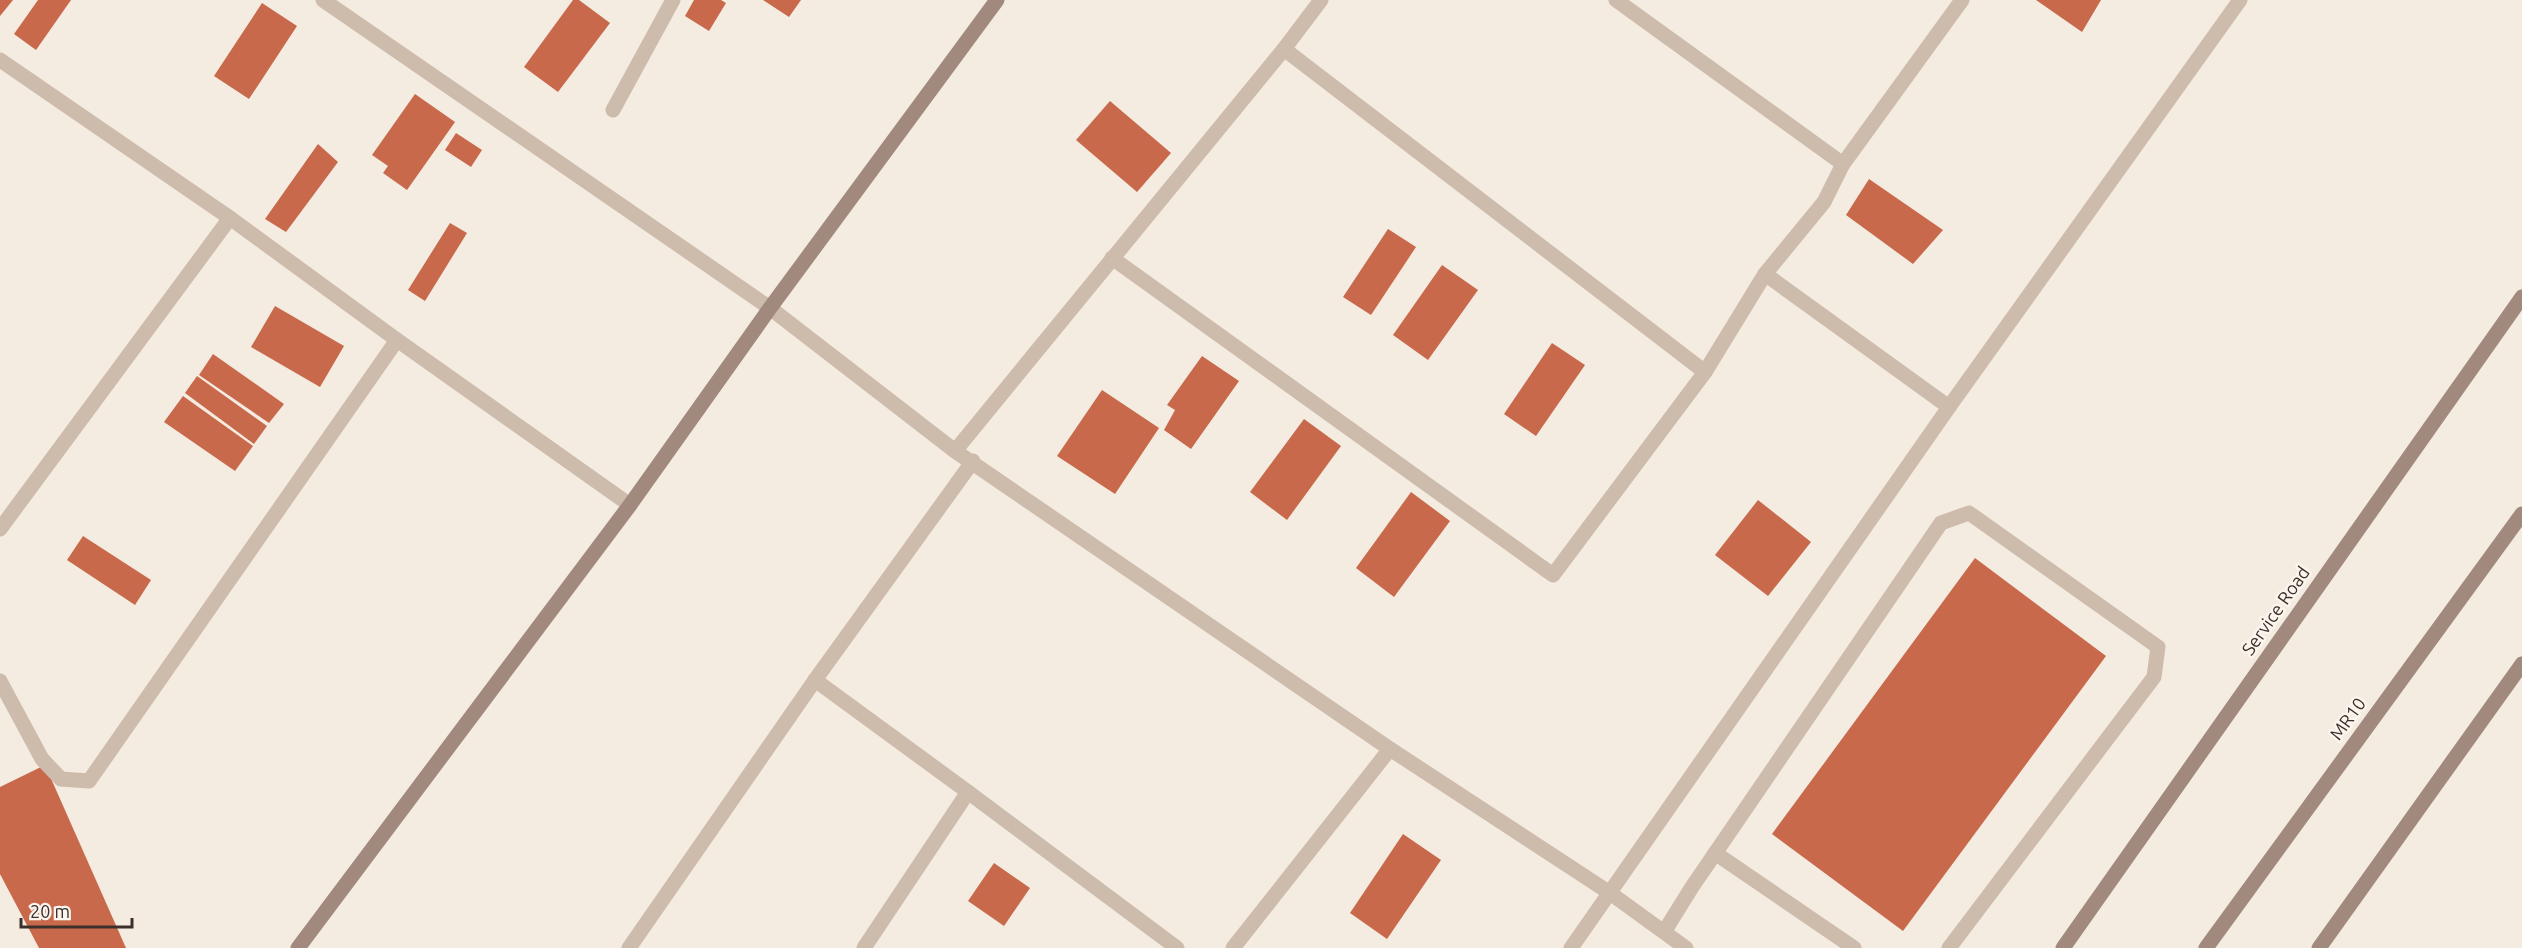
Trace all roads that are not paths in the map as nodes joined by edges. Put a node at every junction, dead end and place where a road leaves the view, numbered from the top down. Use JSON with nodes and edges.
{"nodes":[{"id":1,"x":323,"y":0,"type":"edge"},
{"id":2,"x":673,"y":0,"type":"edge"},
{"id":3,"x":997,"y":0,"type":"edge"},
{"id":4,"x":1321,"y":0,"type":"edge"},
{"id":5,"x":1616,"y":0,"type":"edge"},
{"id":6,"x":1961,"y":0,"type":"edge"},
{"id":7,"x":2240,"y":0,"type":"edge"},
{"id":8,"x":1284,"y":49,"type":"junction"},
{"id":9,"x":0,"y":60,"type":"edge"},
{"id":10,"x":613,"y":110,"type":"dead end"},
{"id":11,"x":1843,"y":164,"type":"junction"},
{"id":12,"x":230,"y":218,"type":"junction"},
{"id":13,"x":1112,"y":258,"type":"junction"},
{"id":14,"x":1765,"y":274,"type":"junction"},
{"id":15,"x":2522,"y":297,"type":"edge"},
{"id":16,"x":770,"y":308,"type":"junction"},
{"id":17,"x":397,"y":339,"type":"junction"},
{"id":18,"x":1705,"y":372,"type":"junction"},
{"id":19,"x":1948,"y":407,"type":"junction"},
{"id":20,"x":955,"y":451,"type":"junction"},
{"id":21,"x":973,"y":461,"type":"junction"},
{"id":22,"x":630,"y":505,"type":"junction"},
{"id":23,"x":2522,"y":514,"type":"edge"},
{"id":24,"x":0,"y":529,"type":"edge"},
{"id":25,"x":2522,"y":664,"type":"edge"},
{"id":26,"x":815,"y":680,"type":"junction"},
{"id":27,"x":0,"y":681,"type":"edge"},
{"id":28,"x":1390,"y":749,"type":"junction"},
{"id":29,"x":968,"y":792,"type":"junction"},
{"id":30,"x":1715,"y":853,"type":"junction"},
{"id":31,"x":1610,"y":893,"type":"junction"},
{"id":32,"x":1664,"y":932,"type":"junction"},
{"id":33,"x":298,"y":948,"type":"edge"},
{"id":34,"x":629,"y":948,"type":"edge"},
{"id":35,"x":864,"y":948,"type":"edge"},
{"id":36,"x":1176,"y":948,"type":"edge"},
{"id":37,"x":1233,"y":948,"type":"edge"},
{"id":38,"x":1571,"y":948,"type":"edge"},
{"id":39,"x":1686,"y":948,"type":"edge"},
{"id":40,"x":1854,"y":948,"type":"edge"},
{"id":41,"x":1950,"y":948,"type":"edge"},
{"id":42,"x":2062,"y":948,"type":"edge"},
{"id":43,"x":2206,"y":948,"type":"edge"},
{"id":44,"x":2319,"y":948,"type":"edge"}],
"edges":[{"from":1,"to":16,"type":"street"},
{"from":2,"to":10,"type":"street"},
{"from":3,"to":16,"type":"street"},
{"from":4,"to":8,"type":"street"},
{"from":5,"to":11,"type":"street"},
{"from":6,"to":11,"type":"street"},
{"from":7,"to":19,"type":"street"},
{"from":8,"to":13,"type":"street"},
{"from":8,"to":18,"type":"street"},
{"from":9,"to":12,"type":"street"},
{"from":11,"to":14,"type":"street"},
{"from":12,"to":17,"type":"street"},
{"from":12,"to":24,"type":"street"},
{"from":13,"to":18,"type":"street"},
{"from":13,"to":20,"type":"street"},
{"from":14,"to":18,"type":"street"},
{"from":14,"to":19,"type":"street"},
{"from":15,"to":42,"type":"street","name":"Service Road"},
{"from":16,"to":20,"type":"street"},
{"from":16,"to":22,"type":"street"},
{"from":17,"to":22,"type":"street"},
{"from":17,"to":27,"type":"street"},
{"from":19,"to":31,"type":"street"},
{"from":20,"to":21,"type":"street"},
{"from":21,"to":26,"type":"street"},
{"from":21,"to":28,"type":"street"},
{"from":22,"to":33,"type":"street"},
{"from":23,"to":43,"type":"street","name":"MR10","number":"MR10"},
{"from":25,"to":44,"type":"street"},
{"from":26,"to":29,"type":"street"},
{"from":26,"to":34,"type":"street"},
{"from":28,"to":31,"type":"street"},
{"from":28,"to":37,"type":"street"},
{"from":29,"to":35,"type":"street"},
{"from":29,"to":36,"type":"street"},
{"from":30,"to":32,"type":"street"},
{"from":30,"to":40,"type":"street"},
{"from":30,"to":41,"type":"street"},
{"from":31,"to":32,"type":"street"},
{"from":31,"to":38,"type":"street"},
{"from":32,"to":39,"type":"street"}]}
